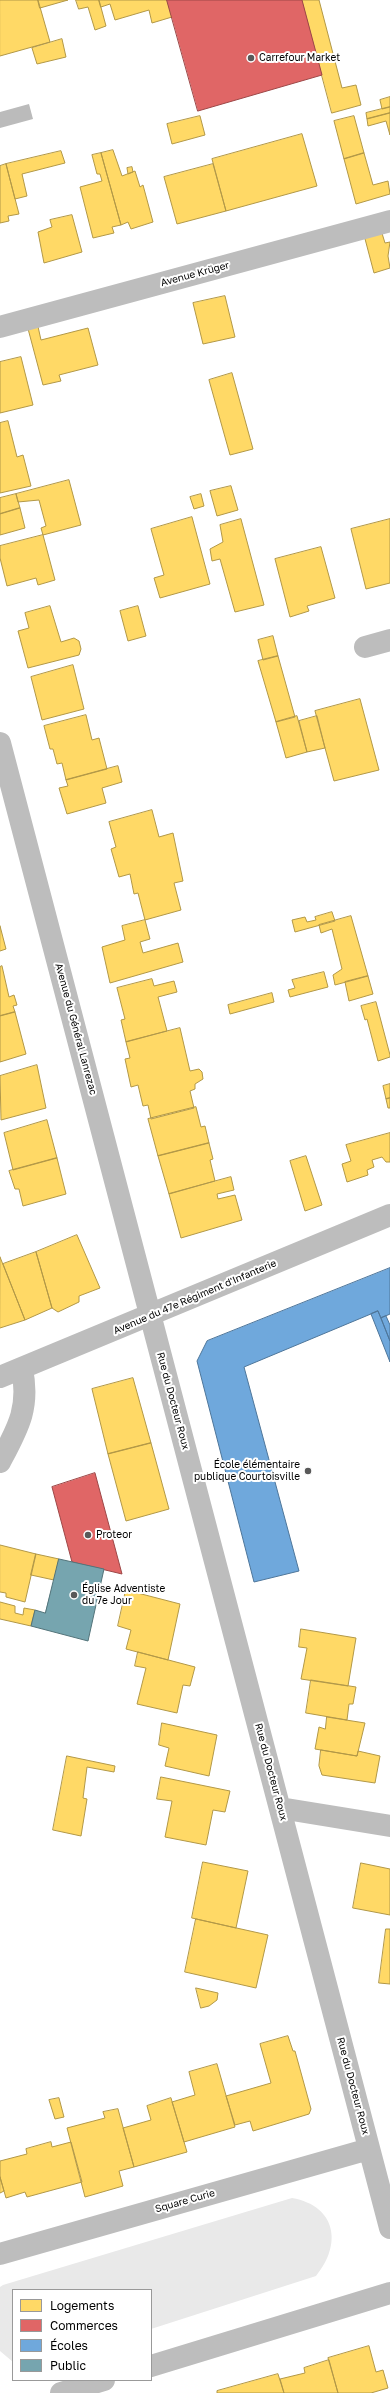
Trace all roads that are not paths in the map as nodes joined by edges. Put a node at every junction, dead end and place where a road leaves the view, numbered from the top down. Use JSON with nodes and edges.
{"nodes":[{"id":1,"x":390,"y":221,"type":"edge"},
{"id":2,"x":0,"y":327,"type":"edge"},
{"id":3,"x":390,"y":640,"type":"edge"},
{"id":4,"x":364,"y":647,"type":"dead end"},
{"id":5,"x":0,"y":743,"type":"edge"},
{"id":6,"x":390,"y":1216,"type":"edge"},
{"id":7,"x":151,"y":1316,"type":"junction"},
{"id":8,"x":22,"y":1369,"type":"junction"},
{"id":9,"x":0,"y":1377,"type":"edge"},
{"id":10,"x":0,"y":1462,"type":"edge"},
{"id":11,"x":280,"y":1808,"type":"junction"},
{"id":12,"x":390,"y":1826,"type":"edge"},
{"id":13,"x":369,"y":2149,"type":"junction"},
{"id":14,"x":389,"y":2220,"type":"edge"},
{"id":15,"x":0,"y":2254,"type":"edge"},
{"id":16,"x":390,"y":2293,"type":"edge"},
{"id":17,"x":152,"y":2366,"type":"edge"},
{"id":18,"x":101,"y":2381,"type":"edge"},
{"id":19,"x":61,"y":2393,"type":"edge"}],
"edges":[{"from":1,"to":2,"type":"street","name":"Avenue Krüger"},
{"from":3,"to":4,"type":"street"},
{"from":5,"to":7,"type":"street","name":"Avenue du Général Lanrezac"},
{"from":6,"to":7,"type":"street","name":"Avenue du 47e Régiment d'Infanterie"},
{"from":7,"to":8,"type":"street","name":"Avenue du 47e Régiment d'Infanterie"},
{"from":7,"to":11,"type":"street","name":"Rue du Docteur Roux"},
{"from":8,"to":9,"type":"street","name":"Avenue du 47e Régiment d'Infanterie"},
{"from":8,"to":10,"type":"street"},
{"from":11,"to":12,"type":"street"},
{"from":11,"to":13,"type":"street","name":"Rue du Docteur Roux"},
{"from":13,"to":14,"type":"street","name":"Rue du Docteur Roux"},
{"from":13,"to":15,"type":"street","name":"Square Curie"},
{"from":16,"to":17,"type":"street"},
{"from":18,"to":19,"type":"street"}]}
